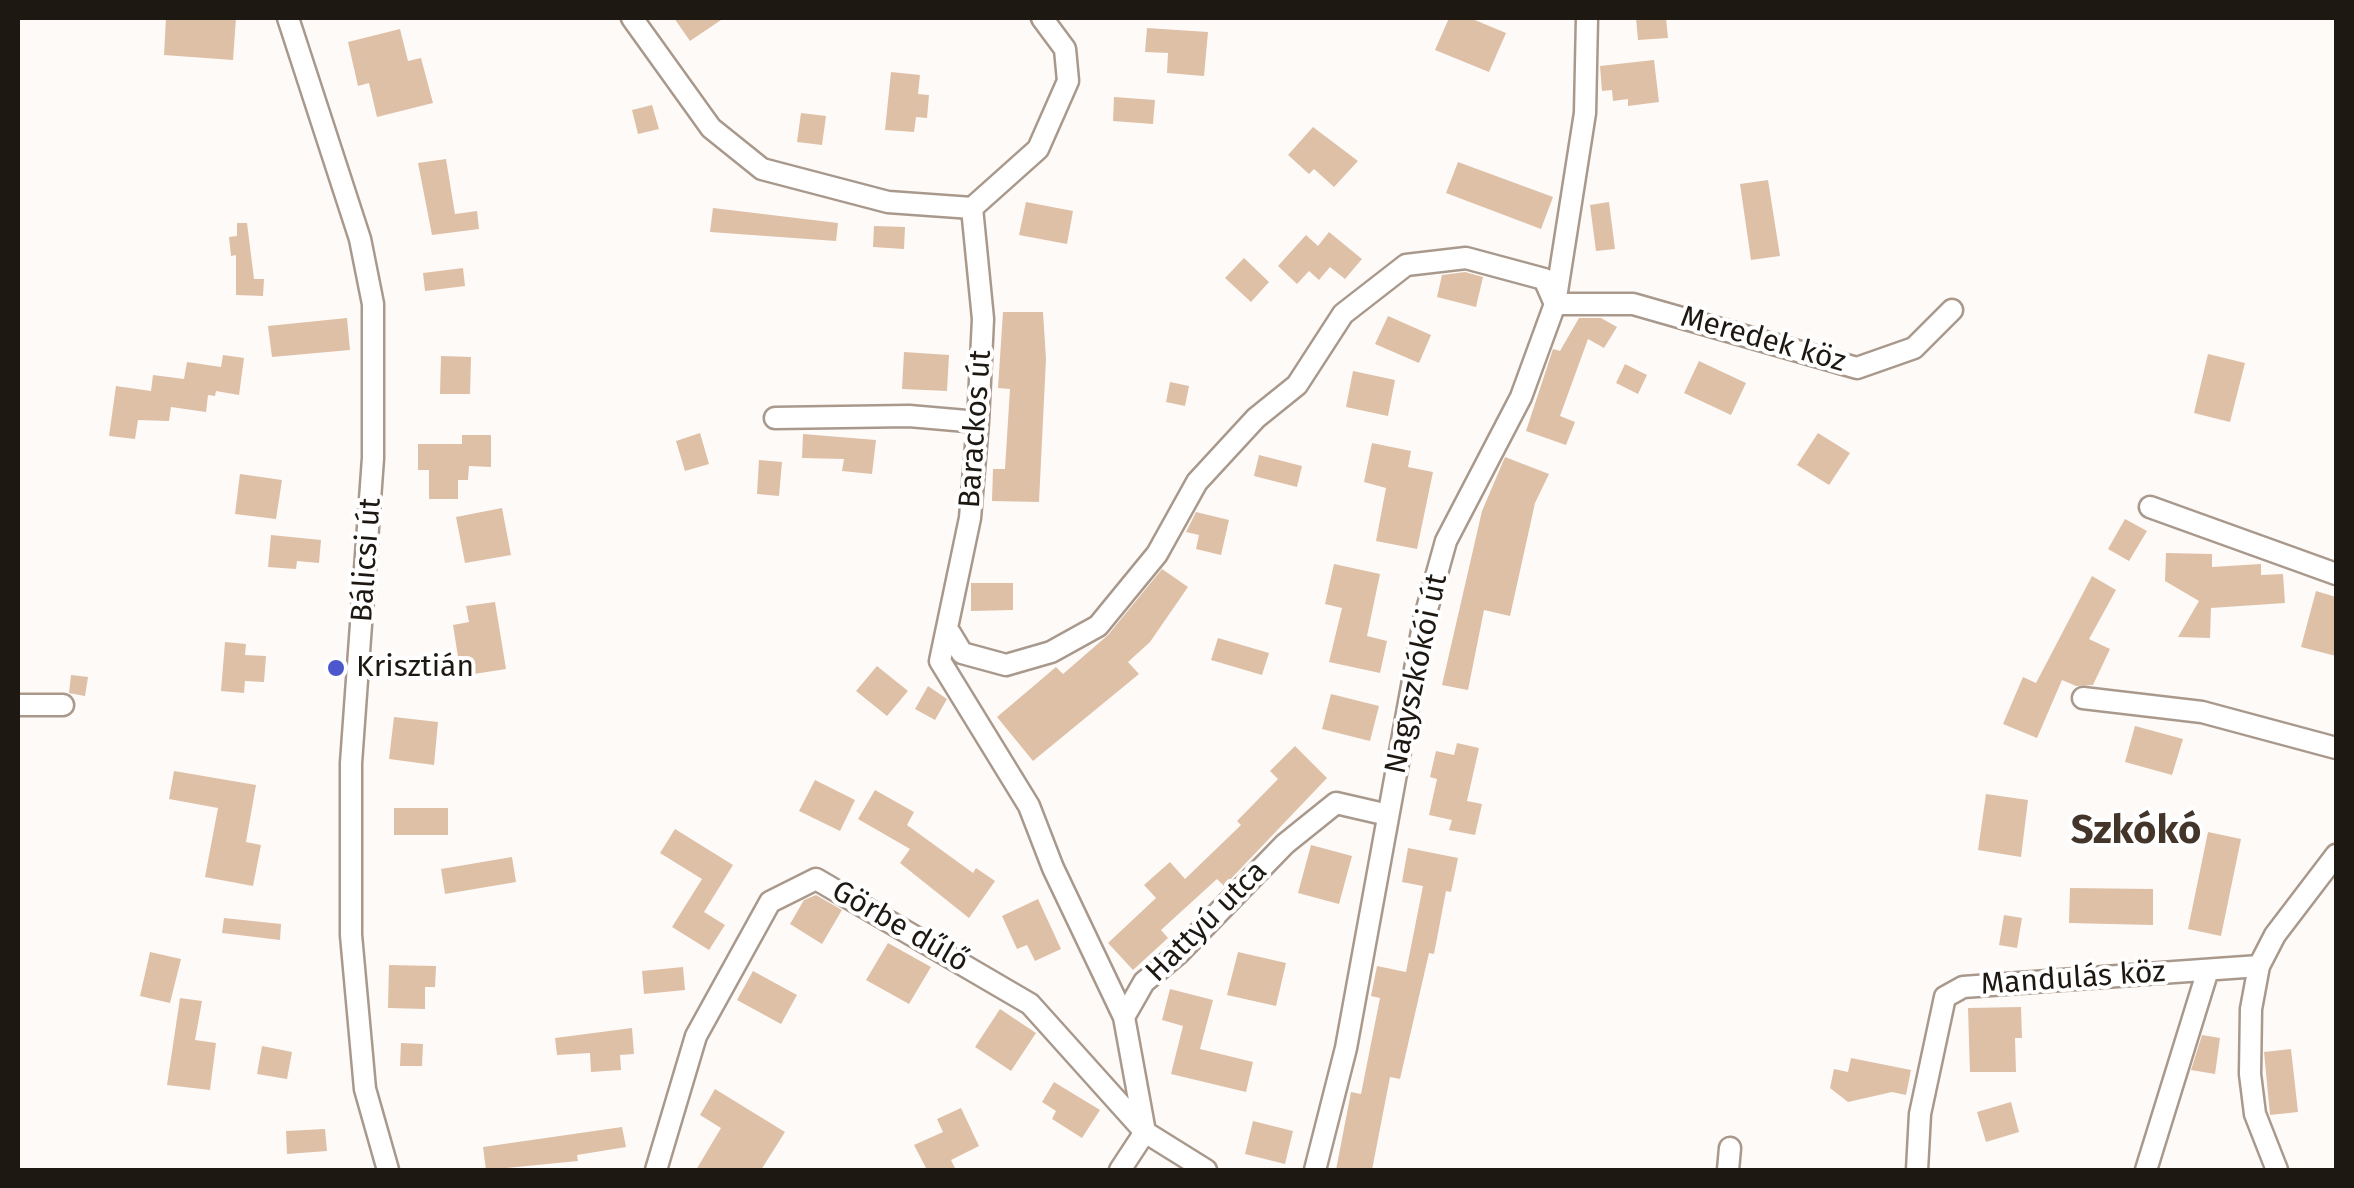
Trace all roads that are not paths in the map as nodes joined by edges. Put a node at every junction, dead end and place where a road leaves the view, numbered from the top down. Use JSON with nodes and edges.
{"nodes":[{"id":1,"x":288,"y":18,"type":"edge"},
{"id":2,"x":632,"y":18,"type":"edge"},
{"id":3,"x":1042,"y":18,"type":"edge"},
{"id":4,"x":1587,"y":18,"type":"edge"},
{"id":5,"x":972,"y":208,"type":"junction"},
{"id":6,"x":1555,"y":304,"type":"junction"},
{"id":7,"x":1952,"y":310,"type":"dead end"},
{"id":8,"x":775,"y":418,"type":"dead end"},
{"id":9,"x":978,"y":422,"type":"junction"},
{"id":10,"x":2150,"y":507,"type":"dead end"},
{"id":11,"x":2336,"y":574,"type":"edge"},
{"id":12,"x":950,"y":632,"type":"junction"},
{"id":13,"x":2082,"y":698,"type":"dead end"},
{"id":14,"x":62,"y":705,"type":"dead end"},
{"id":15,"x":18,"y":706,"type":"edge"},
{"id":16,"x":2336,"y":748,"type":"edge"},
{"id":17,"x":1388,"y":815,"type":"junction"},
{"id":18,"x":2336,"y":855,"type":"edge"},
{"id":19,"x":2259,"y":966,"type":"junction"},
{"id":20,"x":2208,"y":970,"type":"junction"},
{"id":21,"x":1124,"y":1016,"type":"junction"},
{"id":22,"x":1145,"y":1132,"type":"junction"},
{"id":23,"x":1730,"y":1148,"type":"dead end"},
{"id":24,"x":388,"y":1170,"type":"edge"},
{"id":25,"x":656,"y":1170,"type":"edge"},
{"id":26,"x":1120,"y":1170,"type":"edge"},
{"id":27,"x":1206,"y":1170,"type":"edge"},
{"id":28,"x":1315,"y":1170,"type":"edge"},
{"id":29,"x":1728,"y":1170,"type":"edge"},
{"id":30,"x":1917,"y":1170,"type":"edge"},
{"id":31,"x":2146,"y":1170,"type":"edge"},
{"id":32,"x":2278,"y":1170,"type":"edge"}],
"edges":[{"from":1,"to":24,"type":"street","name":"Bálicsi út"},
{"from":2,"to":5,"type":"street"},
{"from":3,"to":5,"type":"street"},
{"from":4,"to":6,"type":"street","name":"Nagyszkókói út"},
{"from":5,"to":9,"type":"street","name":"Barackos út"},
{"from":6,"to":7,"type":"street","name":"Meredek köz"},
{"from":6,"to":12,"type":"street"},
{"from":6,"to":17,"type":"street","name":"Nagyszkókói út"},
{"from":8,"to":9,"type":"street"},
{"from":9,"to":12,"type":"street","name":"Barackos út"},
{"from":10,"to":11,"type":"street"},
{"from":12,"to":21,"type":"street","name":"Barackos út"},
{"from":13,"to":16,"type":"street"},
{"from":14,"to":15,"type":"street"},
{"from":17,"to":21,"type":"street","name":"Hattyú utca"},
{"from":17,"to":28,"type":"street","name":"Nagyszkókói út"},
{"from":18,"to":19,"type":"street"},
{"from":19,"to":20,"type":"street","name":"Mandulás köz"},
{"from":19,"to":32,"type":"street"},
{"from":20,"to":30,"type":"street","name":"Mandulás köz"},
{"from":20,"to":31,"type":"street"},
{"from":21,"to":22,"type":"street"},
{"from":22,"to":25,"type":"street","name":"Görbe dűlő"},
{"from":22,"to":26,"type":"street"},
{"from":22,"to":27,"type":"street"},
{"from":23,"to":29,"type":"street"}]}
